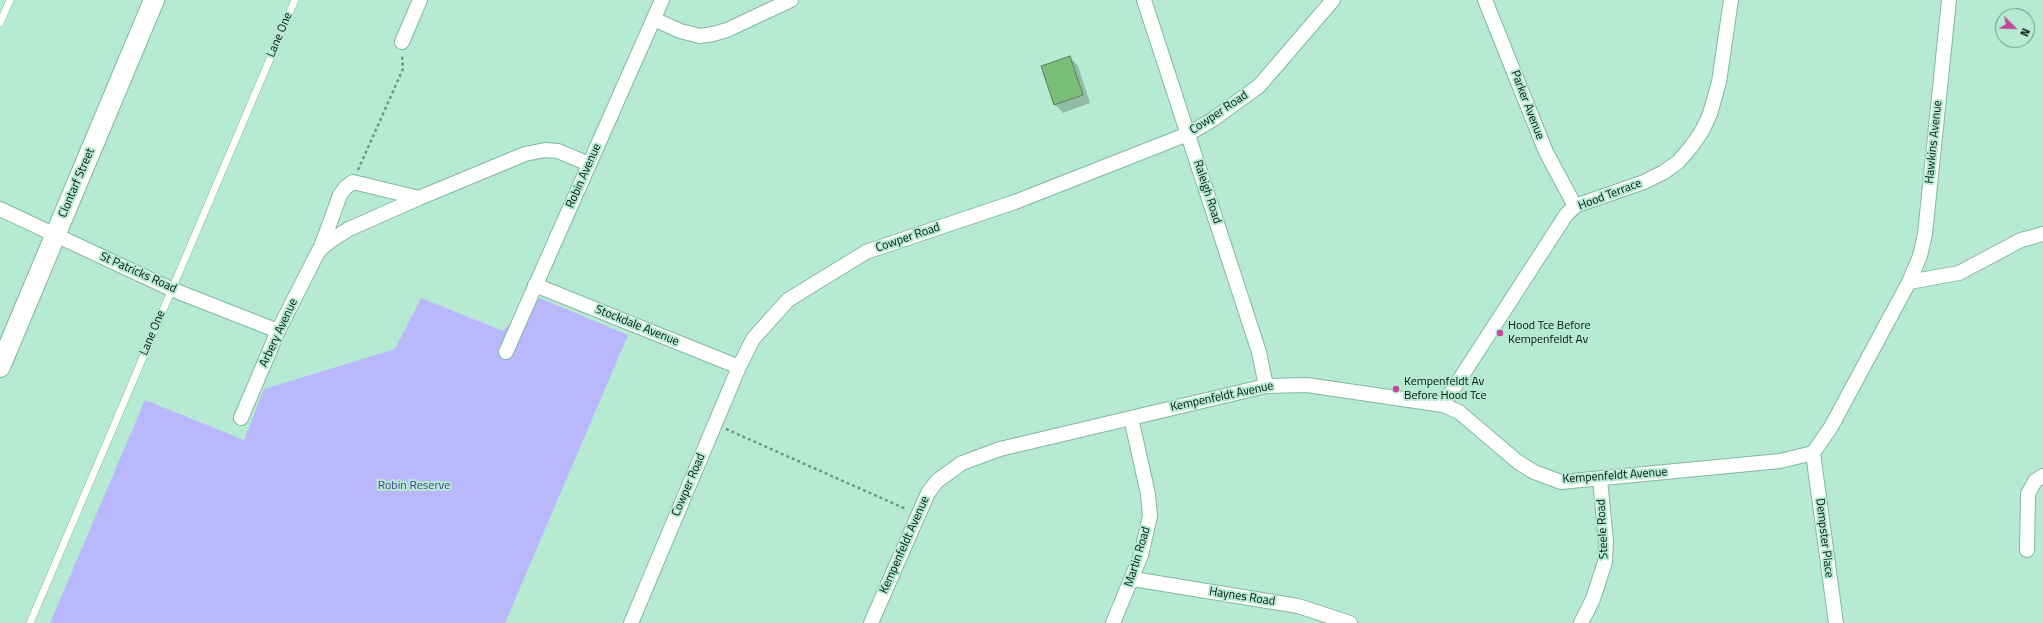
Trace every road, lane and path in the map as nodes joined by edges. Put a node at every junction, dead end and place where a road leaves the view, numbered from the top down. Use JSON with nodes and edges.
{"nodes":[{"id":1,"x":10,"y":0,"type":"edge"},
{"id":2,"x":154,"y":0,"type":"edge"},
{"id":3,"x":295,"y":0,"type":"edge"},
{"id":4,"x":420,"y":0,"type":"edge"},
{"id":5,"x":662,"y":0,"type":"edge"},
{"id":6,"x":791,"y":0,"type":"edge"},
{"id":7,"x":1144,"y":0,"type":"edge"},
{"id":8,"x":1333,"y":0,"type":"edge"},
{"id":9,"x":1485,"y":0,"type":"edge"},
{"id":10,"x":1731,"y":0,"type":"edge"},
{"id":11,"x":1949,"y":0,"type":"edge"},
{"id":12,"x":654,"y":19,"type":"junction"},
{"id":13,"x":0,"y":23,"type":"edge"},
{"id":14,"x":402,"y":42,"type":"joint"},
{"id":15,"x":1188,"y":134,"type":"junction"},
{"id":16,"x":589,"y":164,"type":"junction"},
{"id":17,"x":353,"y":182,"type":"junction"},
{"id":18,"x":419,"y":198,"type":"junction"},
{"id":19,"x":1575,"y":206,"type":"junction"},
{"id":20,"x":0,"y":209,"type":"edge"},
{"id":21,"x":2043,"y":234,"type":"edge"},
{"id":22,"x":55,"y":235,"type":"junction"},
{"id":23,"x":319,"y":250,"type":"junction"},
{"id":24,"x":1909,"y":282,"type":"junction"},
{"id":25,"x":535,"y":285,"type":"junction"},
{"id":26,"x":171,"y":289,"type":"junction"},
{"id":27,"x":278,"y":331,"type":"junction"},
{"id":28,"x":506,"y":352,"type":"dead end"},
{"id":29,"x":0,"y":367,"type":"edge"},
{"id":30,"x":739,"y":367,"type":"junction"},
{"id":31,"x":1266,"y":386,"type":"junction"},
{"id":32,"x":1443,"y":404,"type":"junction"},
{"id":33,"x":241,"y":418,"type":"dead end"},
{"id":34,"x":1131,"y":418,"type":"junction"},
{"id":35,"x":715,"y":424,"type":"junction"},
{"id":36,"x":1813,"y":453,"type":"junction"},
{"id":37,"x":2043,"y":476,"type":"edge"},
{"id":38,"x":1600,"y":479,"type":"junction"},
{"id":39,"x":918,"y":514,"type":"junction"},
{"id":40,"x":2027,"y":550,"type":"dead end"},
{"id":41,"x":1133,"y":580,"type":"junction"},
{"id":42,"x":30,"y":623,"type":"edge"},
{"id":43,"x":631,"y":623,"type":"edge"},
{"id":44,"x":871,"y":623,"type":"edge"},
{"id":45,"x":1113,"y":623,"type":"edge"},
{"id":46,"x":1350,"y":623,"type":"edge"},
{"id":47,"x":1581,"y":623,"type":"edge"},
{"id":48,"x":1836,"y":623,"type":"edge"}],
"edges":[{"from":1,"to":13,"type":"lane"},
{"from":2,"to":22,"type":"street","name":"Clontarf Street"},
{"from":3,"to":26,"type":"lane","name":"Lane One"},
{"from":4,"to":14,"type":"street"},
{"from":5,"to":12,"type":"street","name":"Robin Avenue"},
{"from":6,"to":12,"type":"street"},
{"from":7,"to":15,"type":"street","name":"Raleigh Road"},
{"from":8,"to":15,"type":"street","name":"Cowper Road"},
{"from":9,"to":19,"type":"street","name":"Parker Avenue"},
{"from":10,"to":19,"type":"street","name":"Hood Terrace"},
{"from":11,"to":24,"type":"street","name":"Hawkins Avenue"},
{"from":12,"to":16,"type":"street","name":"Robin Avenue"},
{"from":14,"to":17,"type":"path"},
{"from":15,"to":30,"type":"street","name":"Cowper Road"},
{"from":15,"to":31,"type":"street","name":"Raleigh Road"},
{"from":16,"to":18,"type":"street","name":"Arbery Avenue"},
{"from":16,"to":25,"type":"street","name":"Robin Avenue"},
{"from":17,"to":18,"type":"street"},
{"from":17,"to":23,"type":"street","name":"Arbery Avenue"},
{"from":18,"to":23,"type":"street","name":"Arbery Avenue"},
{"from":19,"to":32,"type":"street","name":"Hood Terrace"},
{"from":20,"to":22,"type":"street","name":"St Patricks Road"},
{"from":21,"to":24,"type":"street"},
{"from":22,"to":26,"type":"street","name":"St Patricks Road"},
{"from":22,"to":29,"type":"street","name":"Clontarf Street"},
{"from":23,"to":27,"type":"street","name":"Arbery Avenue"},
{"from":24,"to":36,"type":"street"},
{"from":25,"to":28,"type":"street","name":"Robin Avenue"},
{"from":25,"to":30,"type":"street","name":"Stockdale Avenue"},
{"from":26,"to":27,"type":"street","name":"St Patricks Road"},
{"from":26,"to":42,"type":"lane","name":"Lane One"},
{"from":27,"to":33,"type":"street","name":"Arbery Avenue"},
{"from":30,"to":35,"type":"street","name":"Cowper Road"},
{"from":31,"to":32,"type":"street","name":"Kempenfeldt Avenue"},
{"from":31,"to":34,"type":"street","name":"Kempenfeldt Avenue"},
{"from":32,"to":38,"type":"street","name":"Kempenfeldt Avenue"},
{"from":34,"to":39,"type":"street","name":"Kempenfeldt Avenue"},
{"from":34,"to":41,"type":"street","name":"Martin Road"},
{"from":35,"to":39,"type":"path"},
{"from":35,"to":43,"type":"street","name":"Cowper Road"},
{"from":36,"to":38,"type":"street","name":"Kempenfeldt Avenue"},
{"from":36,"to":48,"type":"street","name":"Dempster Place"},
{"from":37,"to":40,"type":"street"},
{"from":38,"to":47,"type":"street","name":"Steele Road"},
{"from":39,"to":44,"type":"street","name":"Kempenfeldt Avenue"},
{"from":41,"to":45,"type":"street","name":"Martin Road"},
{"from":41,"to":46,"type":"street","name":"Haynes Road"}]}
